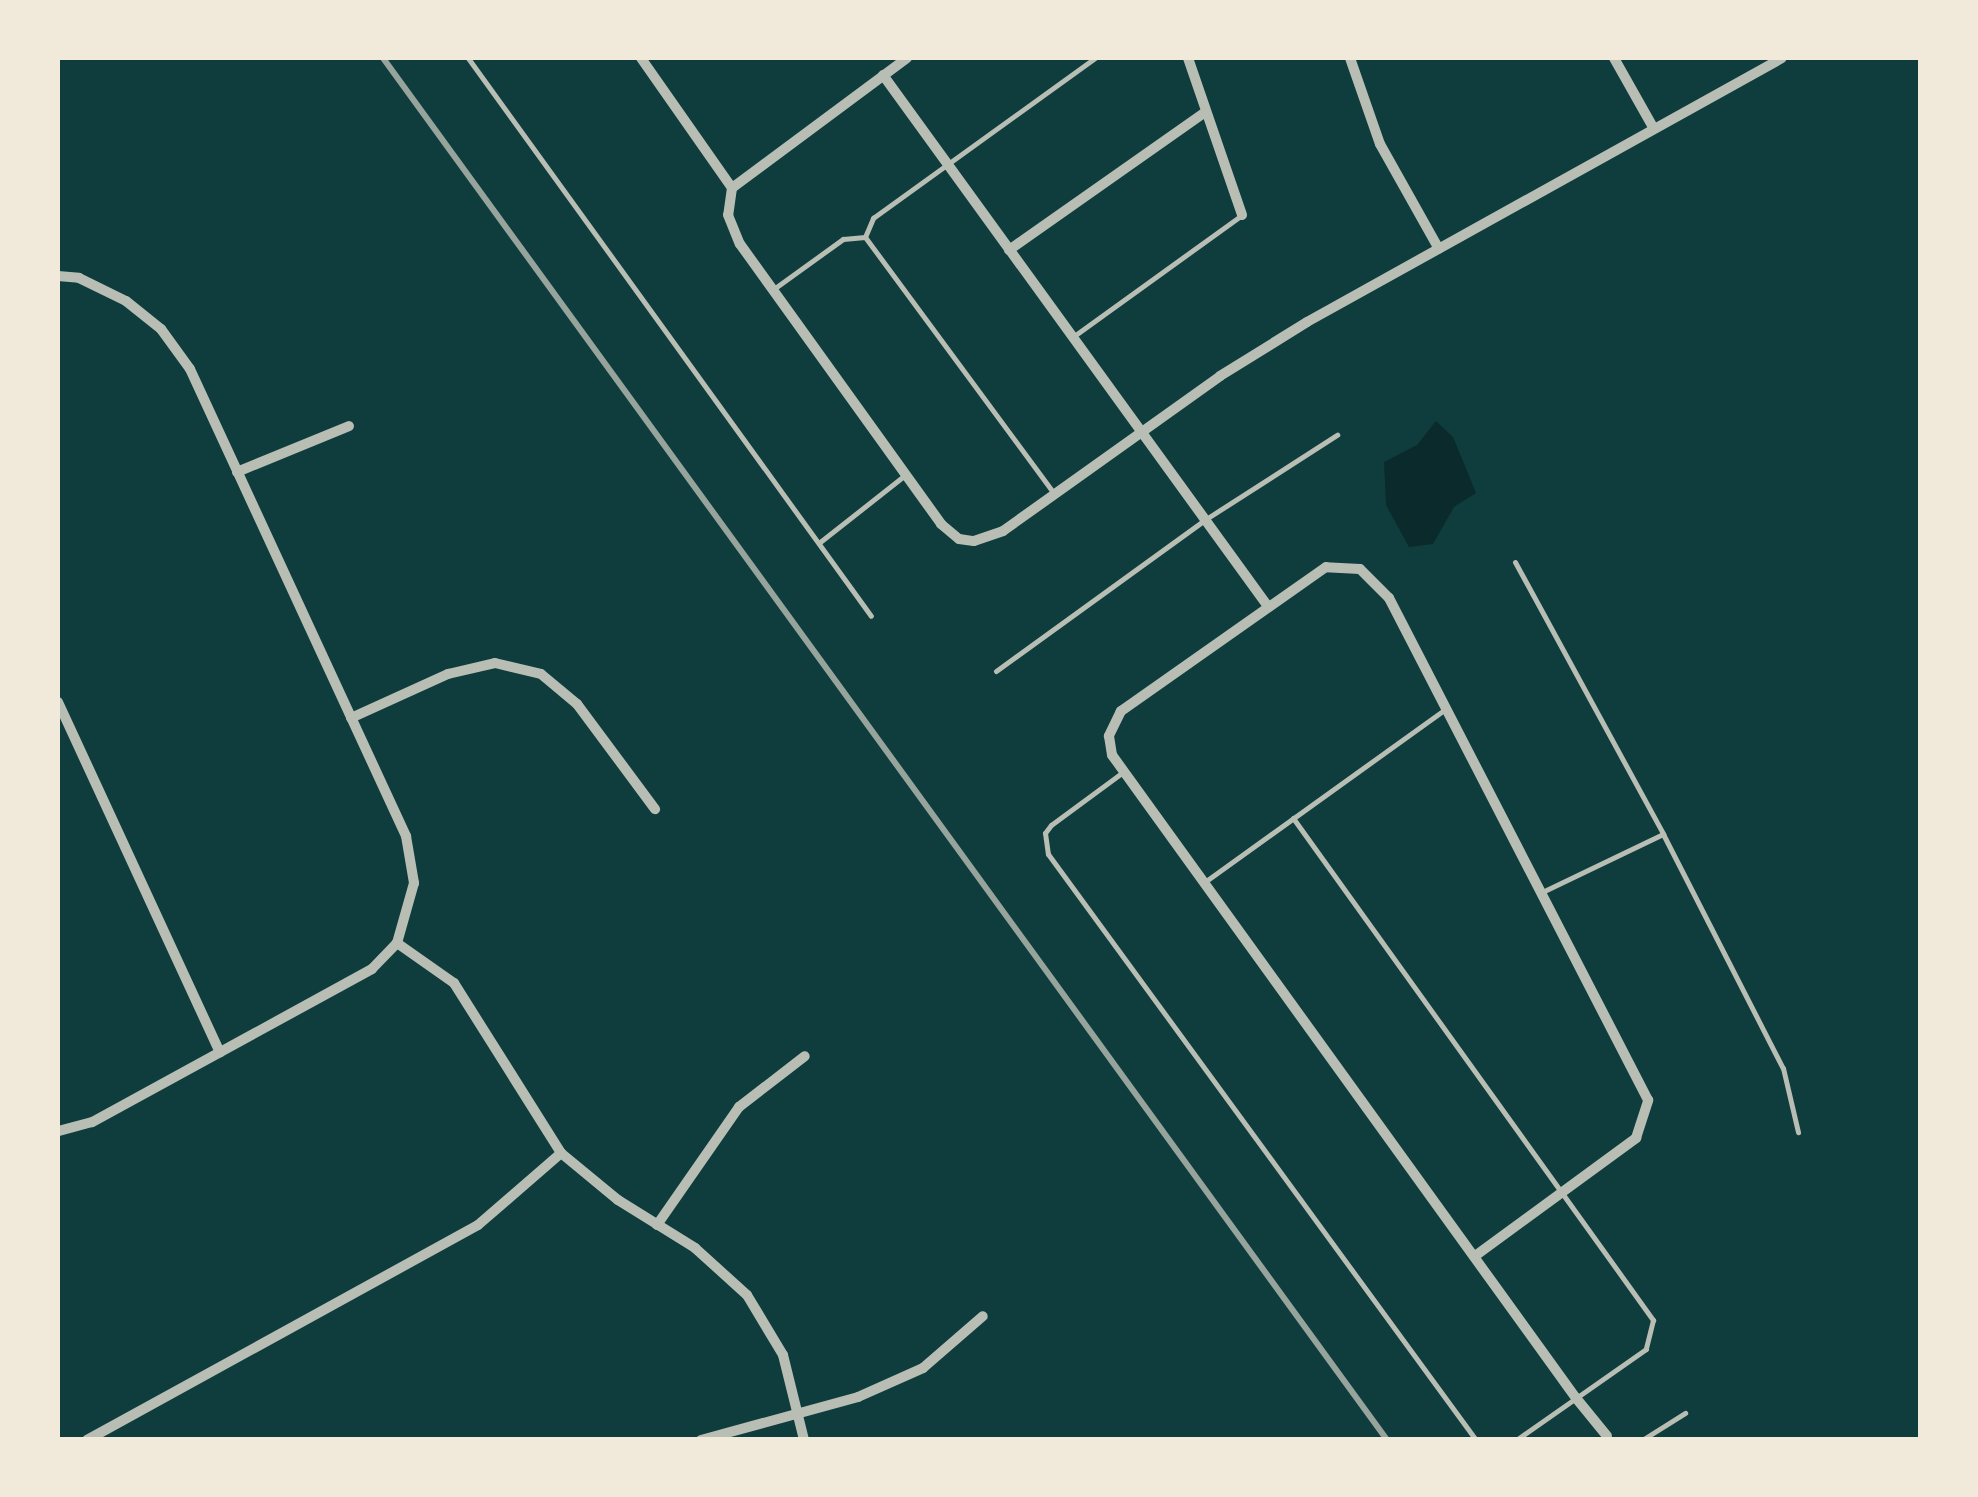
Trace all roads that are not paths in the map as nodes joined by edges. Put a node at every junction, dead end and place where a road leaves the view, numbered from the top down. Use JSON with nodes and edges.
{"nodes":[{"id":1,"x":468,"y":58,"type":"edge"},
{"id":2,"x":641,"y":58,"type":"edge"},
{"id":3,"x":907,"y":58,"type":"edge"},
{"id":4,"x":1095,"y":58,"type":"edge"},
{"id":5,"x":1188,"y":58,"type":"edge"},
{"id":6,"x":1350,"y":58,"type":"edge"},
{"id":7,"x":1614,"y":58,"type":"edge"},
{"id":8,"x":1782,"y":58,"type":"edge"},
{"id":9,"x":883,"y":75,"type":"junction"},
{"id":10,"x":1206,"y":112,"type":"junction"},
{"id":11,"x":1654,"y":129,"type":"junction"},
{"id":12,"x":945,"y":164,"type":"junction"},
{"id":13,"x":732,"y":188,"type":"junction"},
{"id":14,"x":1242,"y":215,"type":"joint"},
{"id":15,"x":864,"y":238,"type":"junction"},
{"id":16,"x":1439,"y":249,"type":"junction"},
{"id":17,"x":1008,"y":250,"type":"junction"},
{"id":18,"x":58,"y":276,"type":"edge"},
{"id":19,"x":773,"y":290,"type":"junction"},
{"id":20,"x":1072,"y":338,"type":"junction"},
{"id":21,"x":349,"y":426,"type":"dead end"},
{"id":22,"x":1141,"y":430,"type":"junction"},
{"id":23,"x":1337,"y":435,"type":"dead end"},
{"id":24,"x":237,"y":472,"type":"junction"},
{"id":25,"x":906,"y":475,"type":"junction"},
{"id":26,"x":1054,"y":495,"type":"junction"},
{"id":27,"x":1206,"y":519,"type":"junction"},
{"id":28,"x":820,"y":542,"type":"junction"},
{"id":29,"x":1514,"y":562,"type":"dead end"},
{"id":30,"x":1267,"y":605,"type":"junction"},
{"id":31,"x":871,"y":616,"type":"dead end"},
{"id":32,"x":996,"y":671,"type":"dead end"},
{"id":33,"x":58,"y":702,"type":"edge"},
{"id":34,"x":1446,"y":708,"type":"junction"},
{"id":35,"x":350,"y":718,"type":"junction"},
{"id":36,"x":1123,"y":772,"type":"junction"},
{"id":37,"x":654,"y":809,"type":"dead end"},
{"id":38,"x":1293,"y":818,"type":"junction"},
{"id":39,"x":1663,"y":834,"type":"junction"},
{"id":40,"x":1204,"y":882,"type":"junction"},
{"id":41,"x":1542,"y":892,"type":"junction"},
{"id":42,"x":398,"y":943,"type":"junction"},
{"id":43,"x":220,"y":1052,"type":"junction"},
{"id":44,"x":805,"y":1056,"type":"dead end"},
{"id":45,"x":58,"y":1132,"type":"edge"},
{"id":46,"x":1798,"y":1132,"type":"dead end"},
{"id":47,"x":561,"y":1152,"type":"junction"},
{"id":48,"x":1563,"y":1194,"type":"junction"},
{"id":49,"x":657,"y":1225,"type":"junction"},
{"id":50,"x":1475,"y":1256,"type":"junction"},
{"id":51,"x":983,"y":1316,"type":"dead end"},
{"id":52,"x":1576,"y":1398,"type":"junction"},
{"id":53,"x":798,"y":1413,"type":"junction"},
{"id":54,"x":1685,"y":1413,"type":"dead end"},
{"id":55,"x":1608,"y":1438,"type":"edge"},
{"id":56,"x":87,"y":1440,"type":"edge"},
{"id":57,"x":701,"y":1440,"type":"edge"},
{"id":58,"x":804,"y":1440,"type":"edge"},
{"id":59,"x":1476,"y":1440,"type":"edge"},
{"id":60,"x":1516,"y":1440,"type":"edge"},
{"id":61,"x":1642,"y":1440,"type":"edge"}],
"edges":[{"from":1,"to":28,"type":"lane"},
{"from":2,"to":13,"type":"street"},
{"from":3,"to":9,"type":"street"},
{"from":4,"to":12,"type":"lane"},
{"from":5,"to":10,"type":"street"},
{"from":6,"to":16,"type":"street"},
{"from":7,"to":11,"type":"street"},
{"from":8,"to":11,"type":"street"},
{"from":9,"to":12,"type":"street"},
{"from":9,"to":13,"type":"street"},
{"from":10,"to":14,"type":"street"},
{"from":10,"to":17,"type":"street"},
{"from":11,"to":16,"type":"street"},
{"from":12,"to":15,"type":"lane"},
{"from":12,"to":17,"type":"street"},
{"from":13,"to":19,"type":"street"},
{"from":14,"to":20,"type":"lane"},
{"from":15,"to":19,"type":"lane"},
{"from":15,"to":26,"type":"lane"},
{"from":16,"to":22,"type":"street"},
{"from":17,"to":20,"type":"street"},
{"from":18,"to":24,"type":"street"},
{"from":19,"to":25,"type":"street"},
{"from":20,"to":22,"type":"street"},
{"from":21,"to":24,"type":"street"},
{"from":22,"to":26,"type":"street"},
{"from":22,"to":27,"type":"street"},
{"from":23,"to":27,"type":"lane"},
{"from":24,"to":35,"type":"street"},
{"from":25,"to":26,"type":"street"},
{"from":25,"to":28,"type":"lane"},
{"from":27,"to":30,"type":"street"},
{"from":27,"to":32,"type":"lane"},
{"from":28,"to":31,"type":"lane"},
{"from":29,"to":39,"type":"lane"},
{"from":30,"to":34,"type":"street"},
{"from":30,"to":36,"type":"street"},
{"from":33,"to":43,"type":"street"},
{"from":34,"to":38,"type":"lane"},
{"from":34,"to":41,"type":"street"},
{"from":35,"to":37,"type":"street"},
{"from":35,"to":42,"type":"street"},
{"from":36,"to":40,"type":"street"},
{"from":36,"to":59,"type":"lane"},
{"from":38,"to":40,"type":"lane"},
{"from":38,"to":48,"type":"lane"},
{"from":39,"to":41,"type":"lane"},
{"from":39,"to":46,"type":"lane"},
{"from":40,"to":50,"type":"street"},
{"from":41,"to":48,"type":"street"},
{"from":42,"to":43,"type":"street"},
{"from":42,"to":47,"type":"street"},
{"from":43,"to":45,"type":"street"},
{"from":44,"to":49,"type":"street"},
{"from":47,"to":49,"type":"street"},
{"from":47,"to":56,"type":"street"},
{"from":48,"to":50,"type":"street"},
{"from":48,"to":52,"type":"lane"},
{"from":49,"to":53,"type":"street"},
{"from":50,"to":52,"type":"street"},
{"from":51,"to":53,"type":"street"},
{"from":52,"to":55,"type":"street"},
{"from":52,"to":60,"type":"lane"},
{"from":53,"to":57,"type":"street"},
{"from":53,"to":58,"type":"street"},
{"from":54,"to":61,"type":"lane"}]}
